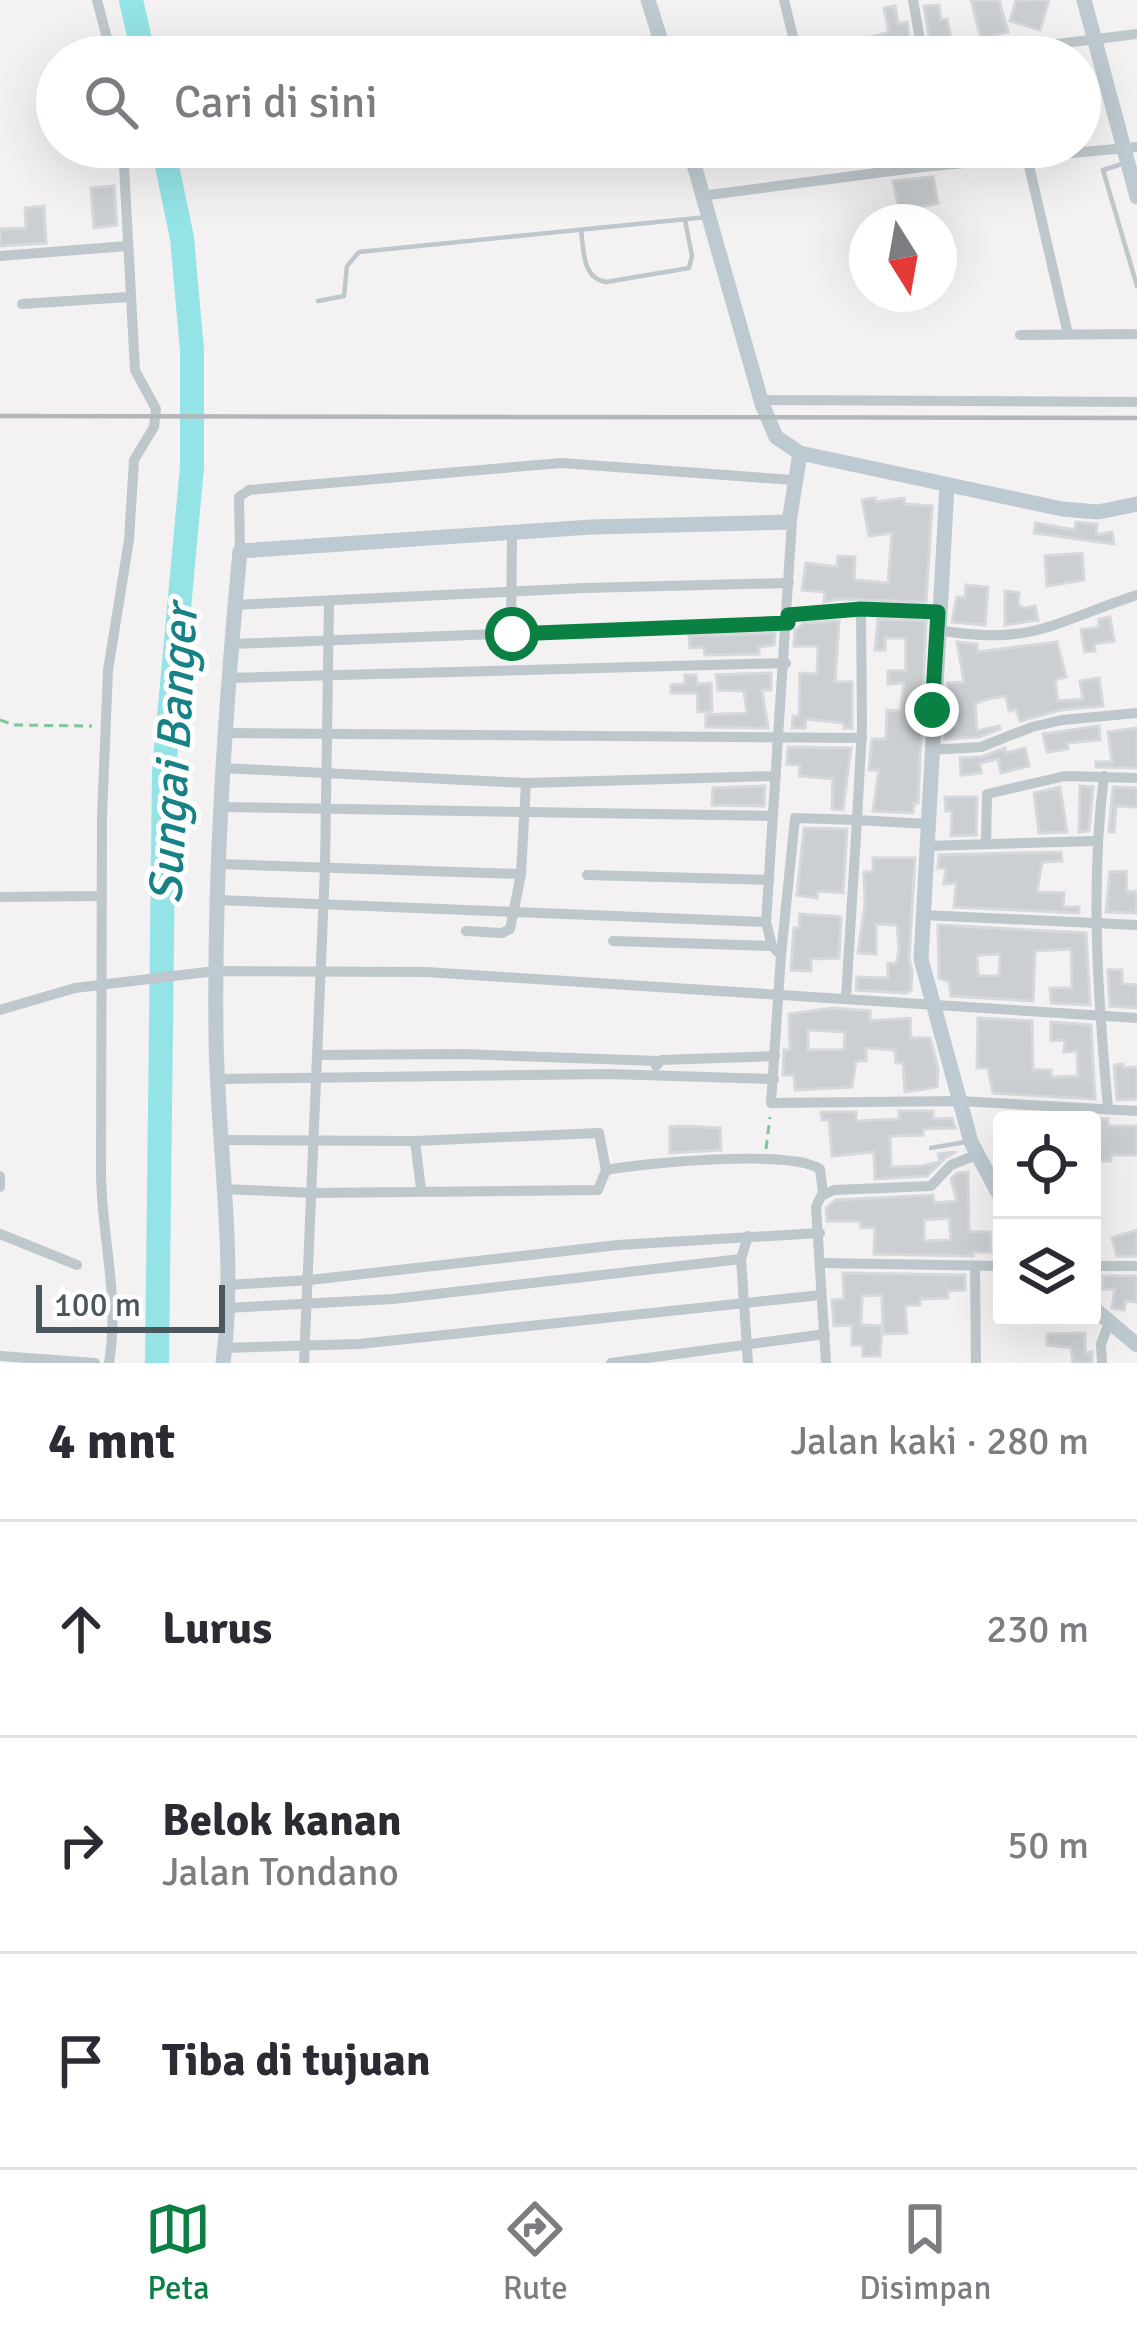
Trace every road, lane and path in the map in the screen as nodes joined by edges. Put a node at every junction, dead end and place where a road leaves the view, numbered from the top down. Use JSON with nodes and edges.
{"nodes":[{"id":1,"x":97,"y":0,"type":"edge"},
{"id":2,"x":648,"y":0,"type":"edge"},
{"id":3,"x":784,"y":0,"type":"edge"},
{"id":4,"x":913,"y":0,"type":"edge"},
{"id":5,"x":1084,"y":0,"type":"edge"},
{"id":6,"x":1137,"y":34,"type":"edge"},
{"id":7,"x":106,"y":36,"type":"edge"},
{"id":8,"x":659,"y":36,"type":"edge"},
{"id":9,"x":793,"y":36,"type":"edge"},
{"id":10,"x":919,"y":36,"type":"edge"},
{"id":11,"x":1093,"y":36,"type":"edge"},
{"id":12,"x":1101,"y":38,"type":"edge"},
{"id":13,"x":1101,"y":61,"type":"edge"},
{"id":14,"x":1130,"y":153,"type":"edge"},
{"id":15,"x":124,"y":168,"type":"edge"},
{"id":16,"x":694,"y":168,"type":"edge"},
{"id":17,"x":935,"y":168,"type":"edge"},
{"id":18,"x":1030,"y":168,"type":"edge"},
{"id":19,"x":700,"y":196,"type":"junction"},
{"id":20,"x":1137,"y":197,"type":"edge"},
{"id":21,"x":707,"y":217,"type":"junction"},
{"id":22,"x":685,"y":220,"type":"junction"},
{"id":23,"x":580,"y":229,"type":"junction"},
{"id":24,"x":127,"y":246,"type":"junction"},
{"id":25,"x":0,"y":256,"type":"edge"},
{"id":26,"x":1137,"y":286,"type":"edge"},
{"id":27,"x":128,"y":297,"type":"junction"},
{"id":28,"x":318,"y":301,"type":"dead end"},
{"id":29,"x":22,"y":304,"type":"dead end"},
{"id":30,"x":1068,"y":334,"type":"junction"},
{"id":31,"x":1137,"y":334,"type":"edge"},
{"id":32,"x":1020,"y":335,"type":"dead end"},
{"id":33,"x":761,"y":400,"type":"junction"},
{"id":34,"x":1137,"y":402,"type":"edge"},
{"id":35,"x":796,"y":466,"type":"junction"},
{"id":36,"x":947,"y":486,"type":"junction"},
{"id":37,"x":1137,"y":504,"type":"edge"},
{"id":38,"x":792,"y":520,"type":"junction"},
{"id":39,"x":512,"y":533,"type":"junction"},
{"id":40,"x":240,"y":550,"type":"junction"},
{"id":41,"x":789,"y":584,"type":"junction"},
{"id":42,"x":513,"y":592,"type":"junction"},
{"id":43,"x":1137,"y":596,"type":"edge"},
{"id":44,"x":329,"y":602,"type":"junction"},
{"id":45,"x":235,"y":605,"type":"junction"},
{"id":46,"x":861,"y":609,"type":"junction"},
{"id":47,"x":938,"y":612,"type":"junction"},
{"id":48,"x":788,"y":619,"type":"junction"},
{"id":49,"x":937,"y":630,"type":"junction"},
{"id":50,"x":512,"y":634,"type":"junction"},
{"id":51,"x":328,"y":639,"type":"junction"},
{"id":52,"x":232,"y":644,"type":"junction"},
{"id":53,"x":786,"y":663,"type":"junction"},
{"id":54,"x":230,"y":678,"type":"junction"},
{"id":55,"x":327,"y":678,"type":"junction"},
{"id":56,"x":1137,"y":713,"type":"edge"},
{"id":57,"x":0,"y":720,"type":"edge"},
{"id":58,"x":106,"y":726,"type":"junction"},
{"id":59,"x":225,"y":733,"type":"junction"},
{"id":60,"x":326,"y":734,"type":"junction"},
{"id":61,"x":780,"y":736,"type":"junction"},
{"id":62,"x":862,"y":738,"type":"junction"},
{"id":63,"x":930,"y":750,"type":"junction"},
{"id":64,"x":222,"y":768,"type":"junction"},
{"id":65,"x":325,"y":772,"type":"junction"},
{"id":66,"x":776,"y":776,"type":"junction"},
{"id":67,"x":1104,"y":776,"type":"junction"},
{"id":68,"x":1137,"y":778,"type":"edge"},
{"id":69,"x":526,"y":782,"type":"junction"},
{"id":70,"x":219,"y":807,"type":"junction"},
{"id":71,"x":326,"y":812,"type":"junction"},
{"id":72,"x":523,"y":813,"type":"junction"},
{"id":73,"x":772,"y":816,"type":"junction"},
{"id":74,"x":856,"y":820,"type":"junction"},
{"id":75,"x":928,"y":824,"type":"junction"},
{"id":76,"x":1096,"y":841,"type":"junction"},
{"id":77,"x":986,"y":844,"type":"junction"},
{"id":78,"x":927,"y":846,"type":"junction"},
{"id":79,"x":218,"y":864,"type":"junction"},
{"id":80,"x":325,"y":868,"type":"junction"},
{"id":81,"x":521,"y":874,"type":"junction"},
{"id":82,"x":587,"y":875,"type":"dead end"},
{"id":83,"x":769,"y":880,"type":"junction"},
{"id":84,"x":102,"y":896,"type":"junction"},
{"id":85,"x":0,"y":897,"type":"edge"},
{"id":86,"x":217,"y":900,"type":"junction"},
{"id":87,"x":322,"y":902,"type":"junction"},
{"id":88,"x":514,"y":911,"type":"junction"},
{"id":89,"x":923,"y":915,"type":"junction"},
{"id":90,"x":766,"y":922,"type":"junction"},
{"id":91,"x":1096,"y":923,"type":"junction"},
{"id":92,"x":1137,"y":925,"type":"edge"},
{"id":93,"x":466,"y":931,"type":"dead end"},
{"id":94,"x":613,"y":940,"type":"dead end"},
{"id":95,"x":776,"y":950,"type":"junction"},
{"id":96,"x":211,"y":971,"type":"junction"},
{"id":97,"x":319,"y":974,"type":"junction"},
{"id":98,"x":104,"y":984,"type":"junction"},
{"id":99,"x":777,"y":993,"type":"junction"},
{"id":100,"x":846,"y":997,"type":"junction"},
{"id":101,"x":932,"y":1004,"type":"junction"},
{"id":102,"x":0,"y":1010,"type":"edge"},
{"id":103,"x":1100,"y":1016,"type":"junction"},
{"id":104,"x":1137,"y":1018,"type":"edge"},
{"id":105,"x":318,"y":1055,"type":"junction"},
{"id":106,"x":775,"y":1056,"type":"junction"},
{"id":107,"x":658,"y":1061,"type":"junction"},
{"id":108,"x":654,"y":1076,"type":"junction"},
{"id":109,"x":316,"y":1077,"type":"junction"},
{"id":110,"x":217,"y":1079,"type":"junction"},
{"id":111,"x":774,"y":1079,"type":"junction"},
{"id":112,"x":959,"y":1101,"type":"junction"},
{"id":113,"x":772,"y":1103,"type":"junction"},
{"id":114,"x":1108,"y":1108,"type":"junction"},
{"id":115,"x":1137,"y":1111,"type":"edge"},
{"id":116,"x":220,"y":1140,"type":"junction"},
{"id":117,"x":415,"y":1141,"type":"junction"},
{"id":118,"x":313,"y":1142,"type":"junction"},
{"id":119,"x":931,"y":1148,"type":"dead end"},
{"id":120,"x":974,"y":1148,"type":"junction"},
{"id":121,"x":765,"y":1158,"type":"junction"},
{"id":122,"x":606,"y":1170,"type":"junction"},
{"id":123,"x":0,"y":1176,"type":"edge"},
{"id":124,"x":993,"y":1183,"type":"edge"},
{"id":125,"x":0,"y":1187,"type":"edge"},
{"id":126,"x":225,"y":1190,"type":"junction"},
{"id":127,"x":421,"y":1190,"type":"junction"},
{"id":128,"x":314,"y":1193,"type":"junction"},
{"id":129,"x":823,"y":1193,"type":"junction"},
{"id":130,"x":820,"y":1233,"type":"junction"},
{"id":131,"x":0,"y":1234,"type":"edge"},
{"id":132,"x":748,"y":1236,"type":"junction"},
{"id":133,"x":741,"y":1258,"type":"junction"},
{"id":134,"x":821,"y":1263,"type":"junction"},
{"id":135,"x":77,"y":1264,"type":"dead end"},
{"id":136,"x":975,"y":1266,"type":"junction"},
{"id":137,"x":993,"y":1266,"type":"edge"},
{"id":138,"x":1101,"y":1266,"type":"edge"},
{"id":139,"x":1137,"y":1266,"type":"edge"},
{"id":140,"x":310,"y":1280,"type":"junction"},
{"id":141,"x":227,"y":1285,"type":"junction"},
{"id":142,"x":821,"y":1295,"type":"junction"},
{"id":143,"x":308,"y":1304,"type":"junction"},
{"id":144,"x":741,"y":1304,"type":"junction"},
{"id":145,"x":227,"y":1308,"type":"junction"},
{"id":146,"x":1101,"y":1316,"type":"edge"},
{"id":147,"x":1108,"y":1323,"type":"junction"},
{"id":148,"x":825,"y":1334,"type":"junction"},
{"id":149,"x":1137,"y":1345,"type":"edge"},
{"id":150,"x":746,"y":1346,"type":"junction"},
{"id":151,"x":304,"y":1347,"type":"junction"},
{"id":152,"x":224,"y":1355,"type":"edge"},
{"id":153,"x":0,"y":1356,"type":"edge"},
{"id":154,"x":95,"y":1363,"type":"edge"},
{"id":155,"x":109,"y":1363,"type":"edge"},
{"id":156,"x":304,"y":1363,"type":"edge"},
{"id":157,"x":611,"y":1363,"type":"edge"},
{"id":158,"x":748,"y":1363,"type":"edge"},
{"id":159,"x":826,"y":1363,"type":"edge"},
{"id":160,"x":976,"y":1363,"type":"edge"},
{"id":161,"x":1102,"y":1363,"type":"edge"}],
"edges":[{"from":1,"to":7,"type":"street"},
{"from":2,"to":8,"type":"street"},
{"from":3,"to":9,"type":"street"},
{"from":4,"to":10,"type":"street"},
{"from":5,"to":11,"type":"street"},
{"from":6,"to":12,"type":"street"},
{"from":13,"to":14,"type":"street"},
{"from":14,"to":20,"type":"street"},
{"from":14,"to":26,"type":"lane"},
{"from":15,"to":24,"type":"street"},
{"from":16,"to":19,"type":"street"},
{"from":17,"to":19,"type":"street"},
{"from":18,"to":30,"type":"street"},
{"from":19,"to":21,"type":"street"},
{"from":21,"to":22,"type":"lane"},
{"from":21,"to":33,"type":"street"},
{"from":22,"to":23,"type":"lane"},
{"from":22,"to":23,"type":"lane"},
{"from":23,"to":28,"type":"lane"},
{"from":24,"to":25,"type":"street"},
{"from":24,"to":27,"type":"street"},
{"from":27,"to":29,"type":"street"},
{"from":27,"to":58,"type":"street"},
{"from":30,"to":31,"type":"street"},
{"from":30,"to":32,"type":"street"},
{"from":33,"to":34,"type":"street"},
{"from":33,"to":35,"type":"street"},
{"from":35,"to":36,"type":"street"},
{"from":35,"to":38,"type":"street"},
{"from":35,"to":40,"type":"street"},
{"from":36,"to":37,"type":"street"},
{"from":36,"to":47,"type":"street"},
{"from":38,"to":39,"type":"street"},
{"from":38,"to":41,"type":"street"},
{"from":39,"to":40,"type":"street"},
{"from":39,"to":42,"type":"street"},
{"from":40,"to":45,"type":"street"},
{"from":41,"to":42,"type":"street"},
{"from":41,"to":48,"type":"street"},
{"from":42,"to":44,"type":"street"},
{"from":42,"to":50,"type":"street"},
{"from":43,"to":49,"type":"street"},
{"from":44,"to":45,"type":"street"},
{"from":44,"to":51,"type":"street"},
{"from":45,"to":52,"type":"street"},
{"from":46,"to":47,"type":"street"},
{"from":46,"to":48,"type":"street"},
{"from":46,"to":62,"type":"street"},
{"from":47,"to":49,"type":"street"},
{"from":48,"to":50,"type":"street"},
{"from":48,"to":53,"type":"street"},
{"from":49,"to":63,"type":"street"},
{"from":50,"to":51,"type":"street"},
{"from":51,"to":52,"type":"street"},
{"from":51,"to":55,"type":"street"},
{"from":52,"to":54,"type":"street"},
{"from":53,"to":55,"type":"street"},
{"from":53,"to":61,"type":"street"},
{"from":54,"to":55,"type":"street"},
{"from":54,"to":59,"type":"street"},
{"from":55,"to":60,"type":"street"},
{"from":56,"to":63,"type":"street"},
{"from":57,"to":58,"type":"path"},
{"from":58,"to":84,"type":"street"},
{"from":59,"to":60,"type":"street"},
{"from":59,"to":64,"type":"street"},
{"from":60,"to":61,"type":"street"},
{"from":60,"to":65,"type":"street"},
{"from":61,"to":62,"type":"street"},
{"from":61,"to":66,"type":"street"},
{"from":62,"to":74,"type":"street"},
{"from":63,"to":75,"type":"street"},
{"from":64,"to":65,"type":"street"},
{"from":64,"to":70,"type":"street"},
{"from":65,"to":69,"type":"street"},
{"from":65,"to":71,"type":"street"},
{"from":66,"to":69,"type":"street"},
{"from":66,"to":73,"type":"street"},
{"from":67,"to":68,"type":"street"},
{"from":67,"to":76,"type":"street"},
{"from":67,"to":77,"type":"street"},
{"from":69,"to":72,"type":"street"},
{"from":70,"to":71,"type":"street"},
{"from":70,"to":79,"type":"street"},
{"from":71,"to":72,"type":"street"},
{"from":71,"to":80,"type":"street"},
{"from":72,"to":73,"type":"street"},
{"from":72,"to":81,"type":"street"},
{"from":73,"to":83,"type":"street"},
{"from":74,"to":75,"type":"street"},
{"from":74,"to":95,"type":"street"},
{"from":74,"to":100,"type":"street"},
{"from":75,"to":78,"type":"street"},
{"from":76,"to":77,"type":"street"},
{"from":76,"to":91,"type":"street"},
{"from":77,"to":78,"type":"street"},
{"from":78,"to":89,"type":"street"},
{"from":79,"to":80,"type":"street"},
{"from":79,"to":86,"type":"street"},
{"from":80,"to":81,"type":"street"},
{"from":80,"to":87,"type":"street"},
{"from":81,"to":88,"type":"street"},
{"from":82,"to":83,"type":"street"},
{"from":83,"to":90,"type":"street"},
{"from":84,"to":85,"type":"street"},
{"from":84,"to":98,"type":"street"},
{"from":86,"to":87,"type":"street"},
{"from":86,"to":96,"type":"street"},
{"from":87,"to":88,"type":"street"},
{"from":87,"to":97,"type":"street"},
{"from":88,"to":90,"type":"street"},
{"from":88,"to":93,"type":"street"},
{"from":89,"to":91,"type":"street"},
{"from":89,"to":101,"type":"street"},
{"from":90,"to":95,"type":"street"},
{"from":91,"to":92,"type":"street"},
{"from":91,"to":103,"type":"street"},
{"from":94,"to":95,"type":"street"},
{"from":95,"to":99,"type":"street"},
{"from":96,"to":97,"type":"street"},
{"from":96,"to":98,"type":"street"},
{"from":96,"to":110,"type":"street"},
{"from":97,"to":99,"type":"street"},
{"from":97,"to":105,"type":"street"},
{"from":98,"to":102,"type":"street"},
{"from":98,"to":155,"type":"street"},
{"from":99,"to":100,"type":"street"},
{"from":99,"to":106,"type":"street"},
{"from":100,"to":101,"type":"street"},
{"from":101,"to":103,"type":"street"},
{"from":101,"to":112,"type":"street"},
{"from":103,"to":104,"type":"street"},
{"from":103,"to":114,"type":"street"},
{"from":105,"to":107,"type":"street"},
{"from":105,"to":109,"type":"street"},
{"from":106,"to":107,"type":"street"},
{"from":106,"to":111,"type":"street"},
{"from":107,"to":108,"type":"street"},
{"from":108,"to":109,"type":"street"},
{"from":108,"to":111,"type":"street"},
{"from":109,"to":110,"type":"street"},
{"from":109,"to":118,"type":"street"},
{"from":110,"to":116,"type":"street"},
{"from":111,"to":113,"type":"street"},
{"from":112,"to":113,"type":"street"},
{"from":112,"to":114,"type":"street"},
{"from":112,"to":120,"type":"street"},
{"from":113,"to":121,"type":"path"},
{"from":114,"to":115,"type":"street"},
{"from":116,"to":118,"type":"street"},
{"from":116,"to":126,"type":"street"},
{"from":117,"to":118,"type":"street"},
{"from":117,"to":122,"type":"street"},
{"from":117,"to":127,"type":"street"},
{"from":118,"to":128,"type":"street"},
{"from":119,"to":120,"type":"lane"},
{"from":120,"to":124,"type":"street"},
{"from":120,"to":129,"type":"street"},
{"from":121,"to":122,"type":"street"},
{"from":121,"to":129,"type":"street"},
{"from":122,"to":127,"type":"street"},
{"from":123,"to":125,"type":"street"},
{"from":126,"to":128,"type":"street"},
{"from":126,"to":141,"type":"street"},
{"from":127,"to":128,"type":"street"},
{"from":128,"to":140,"type":"street"},
{"from":129,"to":130,"type":"street"},
{"from":130,"to":132,"type":"street"},
{"from":130,"to":134,"type":"street"},
{"from":131,"to":135,"type":"street"},
{"from":132,"to":133,"type":"street"},
{"from":132,"to":140,"type":"street"},
{"from":133,"to":143,"type":"street"},
{"from":133,"to":144,"type":"street"},
{"from":134,"to":136,"type":"street"},
{"from":134,"to":142,"type":"street"},
{"from":136,"to":137,"type":"street"},
{"from":136,"to":160,"type":"street"},
{"from":138,"to":139,"type":"street"},
{"from":140,"to":141,"type":"street"},
{"from":140,"to":143,"type":"street"},
{"from":141,"to":145,"type":"street"},
{"from":142,"to":144,"type":"street"},
{"from":142,"to":148,"type":"street"},
{"from":143,"to":145,"type":"street"},
{"from":143,"to":151,"type":"street"},
{"from":144,"to":150,"type":"street"},
{"from":144,"to":151,"type":"street"},
{"from":145,"to":152,"type":"street"},
{"from":146,"to":147,"type":"street"},
{"from":147,"to":149,"type":"street"},
{"from":147,"to":161,"type":"street"},
{"from":148,"to":150,"type":"street"},
{"from":148,"to":159,"type":"street"},
{"from":150,"to":157,"type":"street"},
{"from":150,"to":158,"type":"street"},
{"from":151,"to":152,"type":"street"},
{"from":151,"to":156,"type":"street"},
{"from":153,"to":154,"type":"street"}]}
